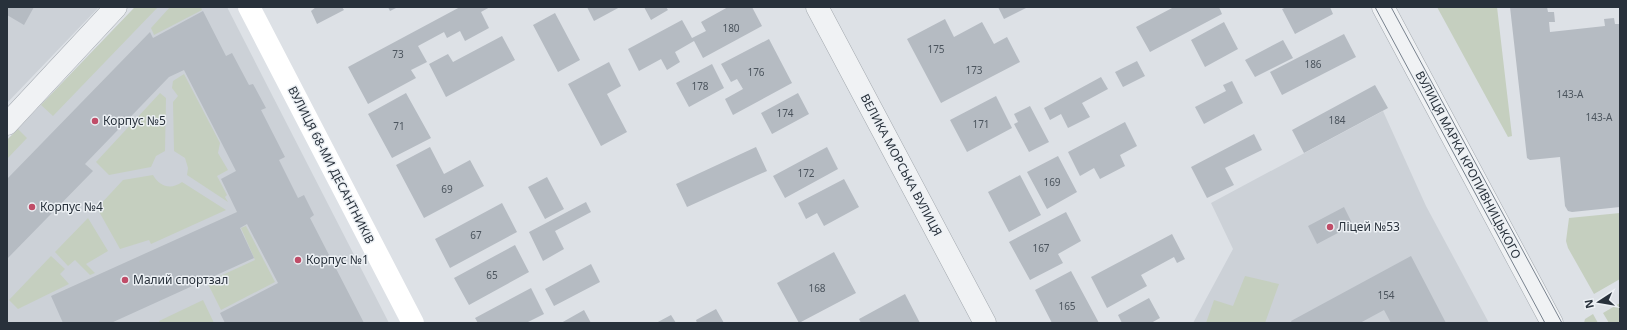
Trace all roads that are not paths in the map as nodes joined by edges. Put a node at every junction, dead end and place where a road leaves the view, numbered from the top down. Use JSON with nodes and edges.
{"nodes":[{"id":1,"x":116,"y":7,"type":"edge"},
{"id":2,"x":249,"y":7,"type":"edge"},
{"id":3,"x":817,"y":7,"type":"edge"},
{"id":4,"x":1383,"y":7,"type":"edge"},
{"id":5,"x":7,"y":124,"type":"edge"},
{"id":6,"x":412,"y":323,"type":"edge"},
{"id":7,"x":985,"y":323,"type":"edge"},
{"id":8,"x":1552,"y":323,"type":"edge"}],
"edges":[{"from":1,"to":5,"type":"street"},
{"from":2,"to":6,"type":"main road","name":"ВУЛИЦЯ 68-МИ ДЕСАНТНИКІВ"},
{"from":3,"to":7,"type":"street","name":"ВЕЛИКА МОРСЬКА ВУЛИЦЯ"},
{"from":4,"to":8,"type":"street","name":"ВУЛИЦЯ МАРКА КРОПИВНИЦЬКОГО"}]}
